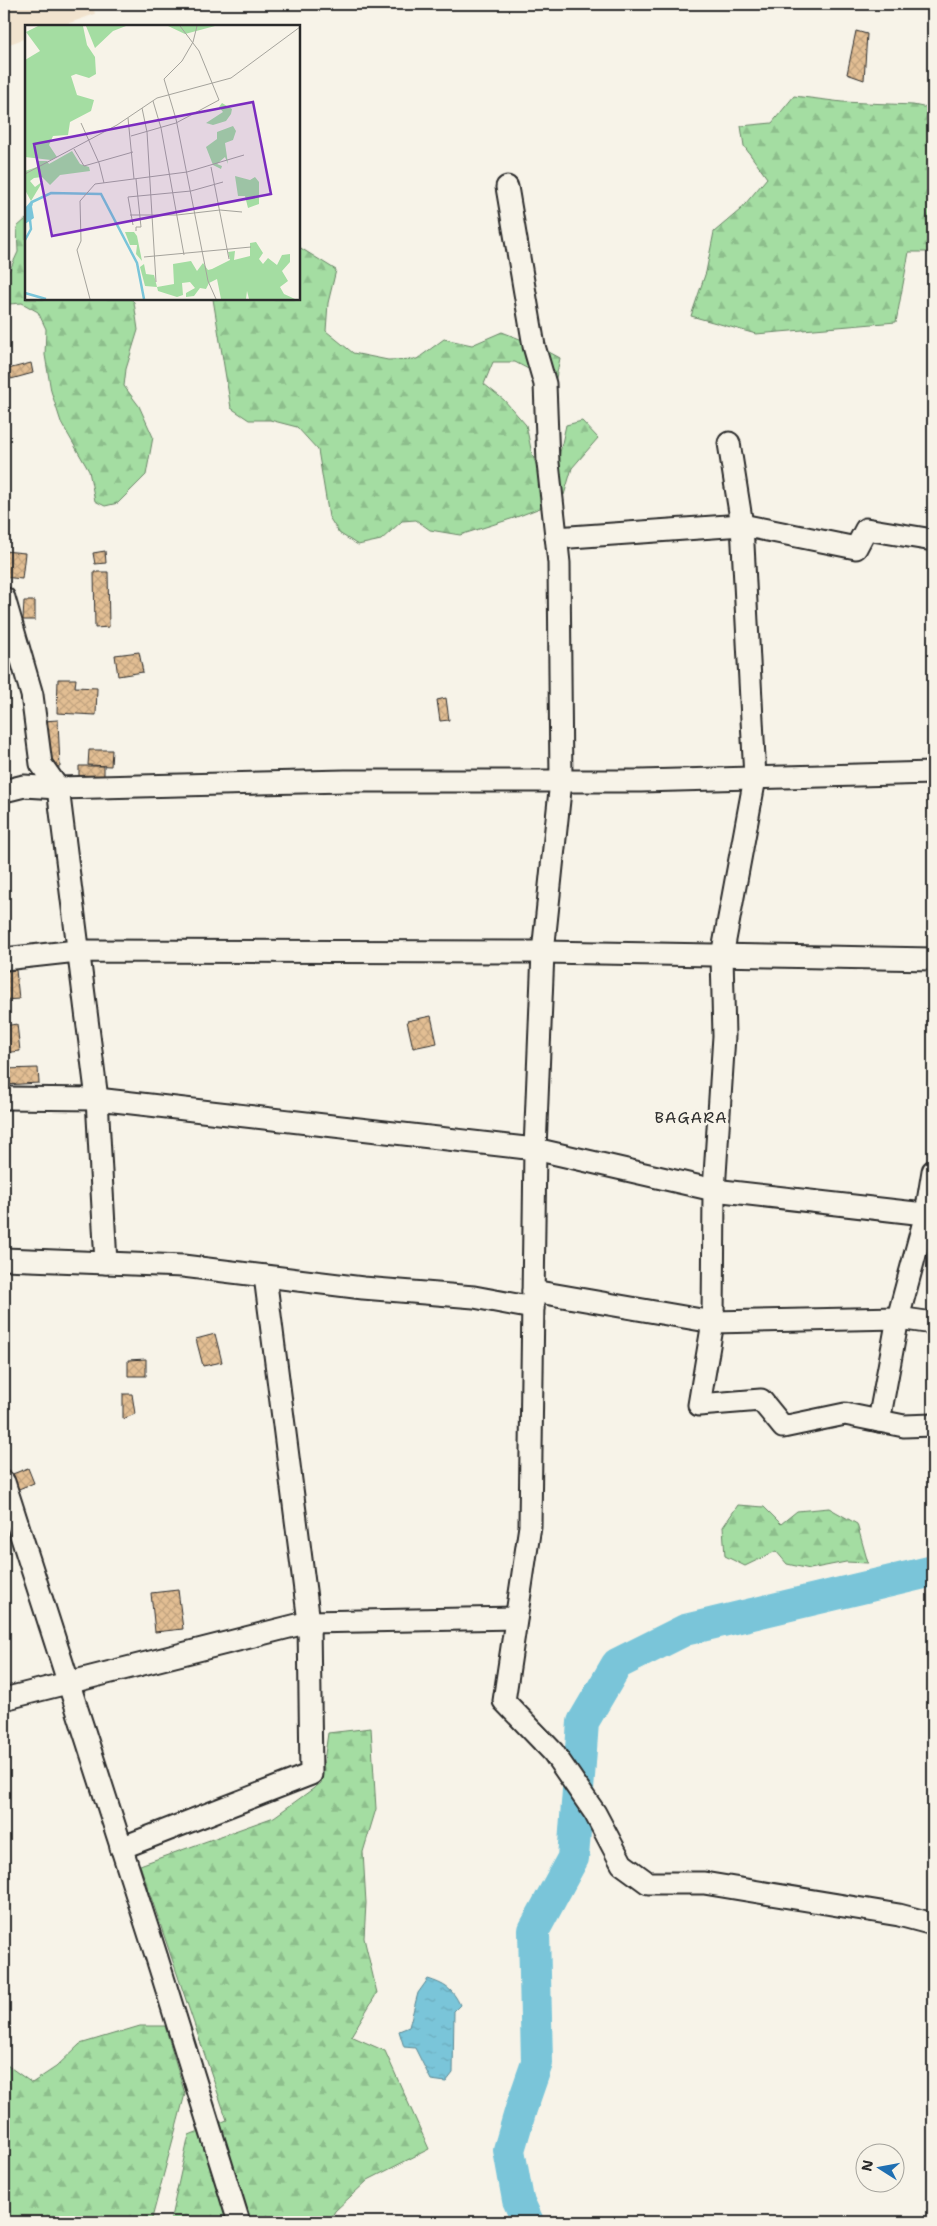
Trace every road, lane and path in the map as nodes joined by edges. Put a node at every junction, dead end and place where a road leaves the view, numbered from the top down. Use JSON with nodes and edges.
{"nodes":[{"id":1,"x":507,"y":187,"type":"dead end"},
{"id":2,"x":730,"y":443,"type":"dead end"},
{"id":3,"x":742,"y":525,"type":"junction"},
{"id":4,"x":556,"y":538,"type":"junction"},
{"id":5,"x":933,"y":540,"type":"edge"},
{"id":6,"x":4,"y":598,"type":"edge"},
{"id":7,"x":933,"y":773,"type":"edge"},
{"id":8,"x":755,"y":778,"type":"junction"},
{"id":9,"x":561,"y":781,"type":"junction"},
{"id":10,"x":58,"y":788,"type":"junction"},
{"id":11,"x":4,"y":791,"type":"edge"},
{"id":12,"x":77,"y":951,"type":"junction"},
{"id":13,"x":543,"y":952,"type":"junction"},
{"id":14,"x":722,"y":956,"type":"junction"},
{"id":15,"x":933,"y":958,"type":"edge"},
{"id":16,"x":4,"y":959,"type":"edge"},
{"id":17,"x":4,"y":1098,"type":"edge"},
{"id":18,"x":96,"y":1099,"type":"junction"},
{"id":19,"x":535,"y":1149,"type":"junction"},
{"id":20,"x":933,"y":1171,"type":"edge"},
{"id":21,"x":714,"y":1190,"type":"junction"},
{"id":22,"x":930,"y":1215,"type":"edge"},
{"id":23,"x":4,"y":1259,"type":"edge"},
{"id":24,"x":106,"y":1263,"type":"junction"},
{"id":25,"x":265,"y":1276,"type":"junction"},
{"id":26,"x":533,"y":1300,"type":"junction"},
{"id":27,"x":898,"y":1318,"type":"junction"},
{"id":28,"x":713,"y":1322,"type":"junction"},
{"id":29,"x":933,"y":1323,"type":"edge"},
{"id":30,"x":879,"y":1421,"type":"junction"},
{"id":31,"x":933,"y":1425,"type":"edge"},
{"id":32,"x":4,"y":1482,"type":"edge"},
{"id":33,"x":516,"y":1618,"type":"junction"},
{"id":34,"x":309,"y":1622,"type":"junction"},
{"id":35,"x":68,"y":1683,"type":"junction"},
{"id":36,"x":4,"y":1699,"type":"edge"},
{"id":37,"x":121,"y":1848,"type":"junction"},
{"id":38,"x":933,"y":1924,"type":"edge"},
{"id":39,"x":239,"y":2222,"type":"edge"}],
"edges":[{"from":1,"to":4,"type":"street"},
{"from":2,"to":3,"type":"street"},
{"from":3,"to":4,"type":"street"},
{"from":3,"to":5,"type":"street"},
{"from":3,"to":8,"type":"street"},
{"from":4,"to":9,"type":"street"},
{"from":6,"to":10,"type":"street"},
{"from":7,"to":8,"type":"street"},
{"from":8,"to":9,"type":"street"},
{"from":8,"to":14,"type":"street"},
{"from":9,"to":10,"type":"street"},
{"from":9,"to":13,"type":"street"},
{"from":10,"to":11,"type":"street"},
{"from":10,"to":12,"type":"street"},
{"from":12,"to":13,"type":"street"},
{"from":12,"to":16,"type":"street"},
{"from":12,"to":18,"type":"street"},
{"from":13,"to":14,"type":"street"},
{"from":13,"to":19,"type":"street"},
{"from":14,"to":15,"type":"street"},
{"from":14,"to":21,"type":"street"},
{"from":17,"to":18,"type":"street"},
{"from":18,"to":19,"type":"street"},
{"from":18,"to":24,"type":"street"},
{"from":19,"to":21,"type":"street"},
{"from":19,"to":26,"type":"street"},
{"from":20,"to":22,"type":"street"},
{"from":21,"to":22,"type":"street"},
{"from":21,"to":28,"type":"street"},
{"from":22,"to":27,"type":"street"},
{"from":23,"to":24,"type":"street"},
{"from":24,"to":25,"type":"street"},
{"from":25,"to":26,"type":"street"},
{"from":25,"to":34,"type":"street"},
{"from":26,"to":28,"type":"street"},
{"from":26,"to":33,"type":"street"},
{"from":27,"to":28,"type":"street"},
{"from":27,"to":29,"type":"street"},
{"from":27,"to":30,"type":"street"},
{"from":28,"to":30,"type":"street"},
{"from":30,"to":31,"type":"street"},
{"from":32,"to":35,"type":"street"},
{"from":33,"to":34,"type":"street"},
{"from":33,"to":38,"type":"street"},
{"from":34,"to":35,"type":"street"},
{"from":34,"to":37,"type":"street"},
{"from":35,"to":36,"type":"street"},
{"from":35,"to":37,"type":"street"},
{"from":37,"to":39,"type":"street"}]}
